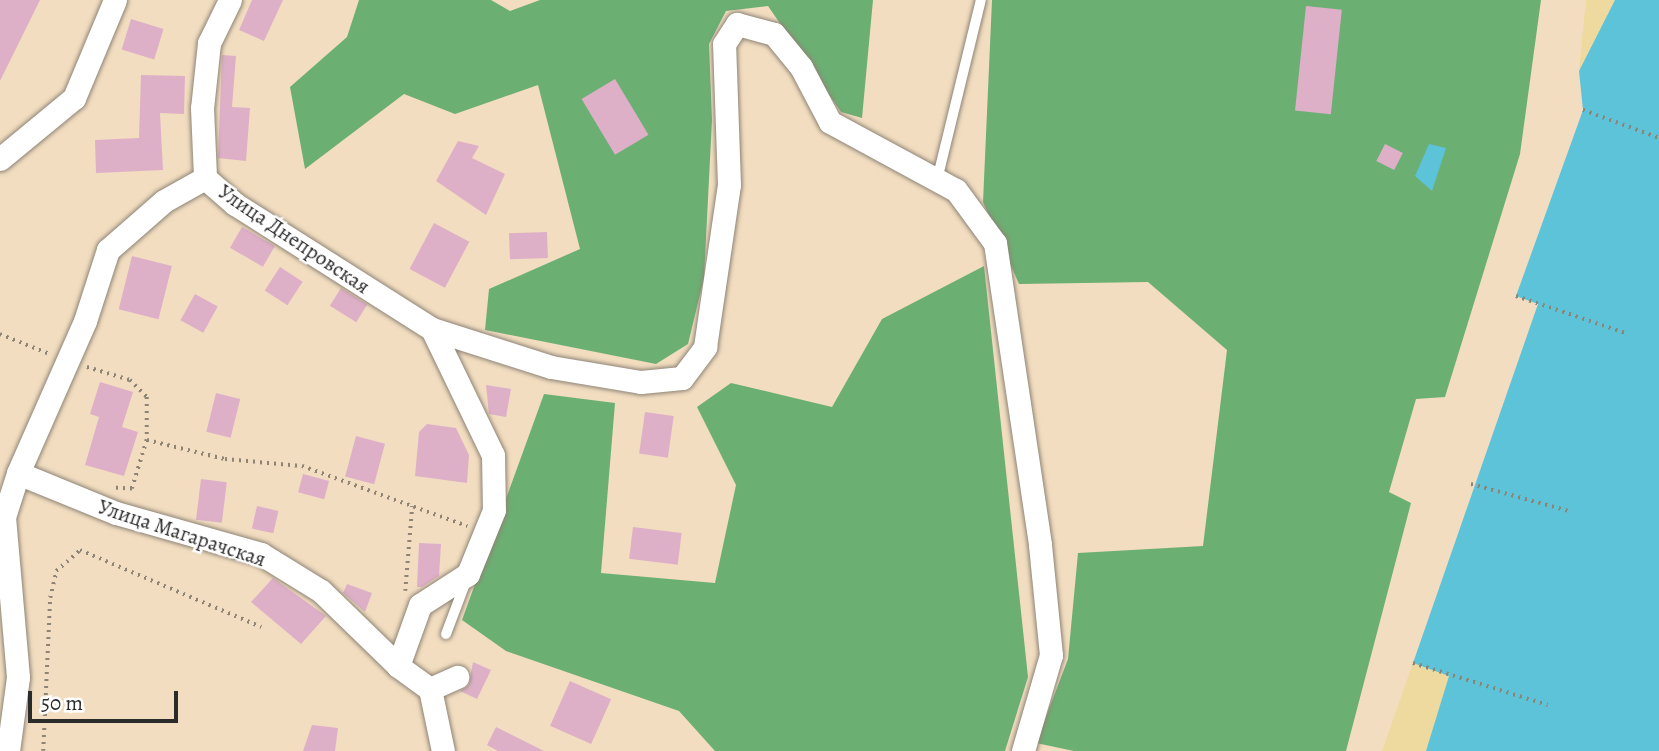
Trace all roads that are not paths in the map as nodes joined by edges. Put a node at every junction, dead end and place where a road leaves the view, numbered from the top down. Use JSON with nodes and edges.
{"nodes":[{"id":1,"x":115,"y":0,"type":"edge"},
{"id":2,"x":230,"y":0,"type":"edge"},
{"id":3,"x":981,"y":0,"type":"edge"},
{"id":4,"x":0,"y":159,"type":"edge"},
{"id":5,"x":205,"y":178,"type":"junction"},
{"id":6,"x":937,"y":180,"type":"junction"},
{"id":7,"x":432,"y":329,"type":"junction"},
{"id":8,"x":18,"y":473,"type":"junction"},
{"id":9,"x":468,"y":574,"type":"junction"},
{"id":10,"x":446,"y":634,"type":"dead end"},
{"id":11,"x":398,"y":666,"type":"junction"},
{"id":12,"x":457,"y":677,"type":"dead end"},
{"id":13,"x":430,"y":690,"type":"junction"},
{"id":14,"x":8,"y":751,"type":"edge"},
{"id":15,"x":443,"y":751,"type":"edge"},
{"id":16,"x":1023,"y":751,"type":"edge"}],
"edges":[{"from":1,"to":4,"type":"street"},
{"from":2,"to":5,"type":"street","name":"Улица Днепровская"},
{"from":3,"to":6,"type":"lane"},
{"from":5,"to":7,"type":"street","name":"Улица Днепровская"},
{"from":5,"to":8,"type":"street"},
{"from":6,"to":7,"type":"street","name":"Улица Днепровская"},
{"from":6,"to":16,"type":"street"},
{"from":7,"to":9,"type":"street"},
{"from":8,"to":11,"type":"street","name":"Улица Магарачская"},
{"from":8,"to":14,"type":"street"},
{"from":9,"to":10,"type":"lane"},
{"from":9,"to":11,"type":"street"},
{"from":11,"to":13,"type":"street","name":"Улица Магарачская"},
{"from":12,"to":13,"type":"street"},
{"from":13,"to":15,"type":"street"}]}
